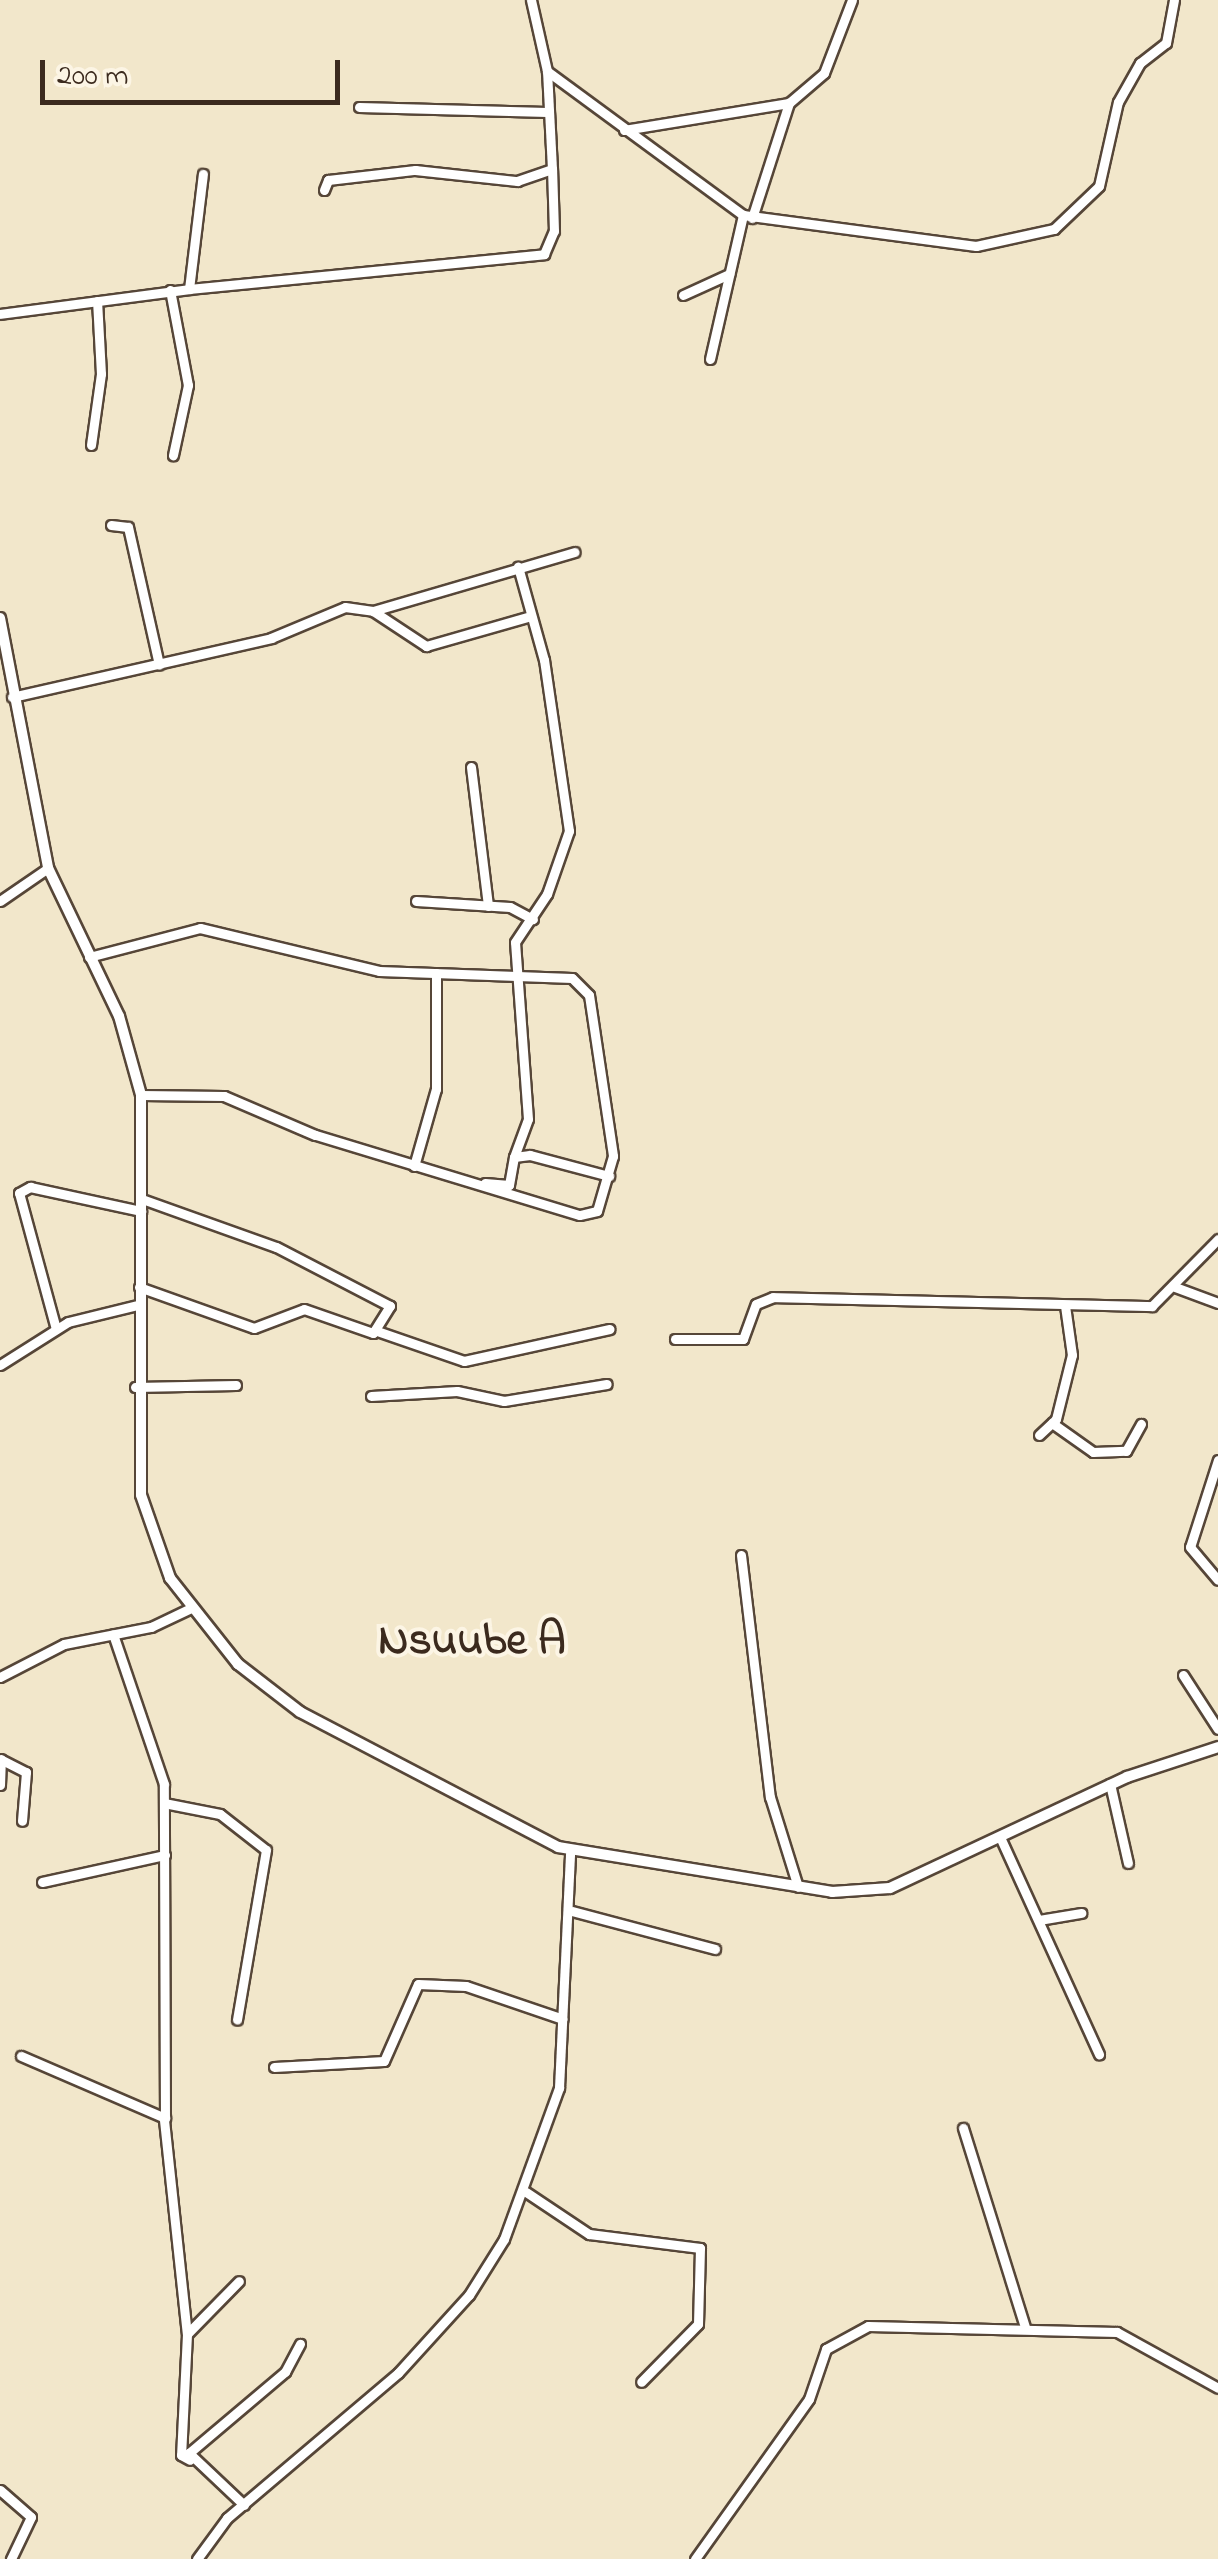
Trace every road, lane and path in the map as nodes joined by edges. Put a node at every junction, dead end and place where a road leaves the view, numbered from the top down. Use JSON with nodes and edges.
{"nodes":[{"id":1,"x":531,"y":0,"type":"edge"},
{"id":2,"x":852,"y":0,"type":"edge"},
{"id":3,"x":1174,"y":0,"type":"edge"},
{"id":4,"x":547,"y":70,"type":"junction"},
{"id":5,"x":789,"y":103,"type":"junction"},
{"id":6,"x":359,"y":107,"type":"dead end"},
{"id":7,"x":547,"y":112,"type":"junction"},
{"id":8,"x":624,"y":130,"type":"junction"},
{"id":9,"x":552,"y":169,"type":"junction"},
{"id":10,"x":203,"y":174,"type":"dead end"},
{"id":11,"x":324,"y":190,"type":"dead end"},
{"id":12,"x":748,"y":217,"type":"junction"},
{"id":13,"x":729,"y":274,"type":"junction"},
{"id":14,"x":189,"y":289,"type":"junction"},
{"id":15,"x":170,"y":290,"type":"junction"},
{"id":16,"x":683,"y":295,"type":"dead end"},
{"id":17,"x":97,"y":302,"type":"junction"},
{"id":18,"x":0,"y":314,"type":"edge"},
{"id":19,"x":710,"y":359,"type":"dead end"},
{"id":20,"x":91,"y":445,"type":"dead end"},
{"id":21,"x":173,"y":455,"type":"dead end"},
{"id":22,"x":111,"y":525,"type":"dead end"},
{"id":23,"x":575,"y":552,"type":"dead end"},
{"id":24,"x":518,"y":568,"type":"junction"},
{"id":25,"x":374,"y":611,"type":"junction"},
{"id":26,"x":527,"y":616,"type":"junction"},
{"id":27,"x":0,"y":618,"type":"edge"},
{"id":28,"x":159,"y":665,"type":"junction"},
{"id":29,"x":12,"y":697,"type":"junction"},
{"id":30,"x":471,"y":767,"type":"dead end"},
{"id":31,"x":48,"y":868,"type":"junction"},
{"id":32,"x":0,"y":901,"type":"edge"},
{"id":33,"x":416,"y":902,"type":"dead end"},
{"id":34,"x":488,"y":906,"type":"junction"},
{"id":35,"x":533,"y":919,"type":"junction"},
{"id":36,"x":89,"y":957,"type":"junction"},
{"id":37,"x":436,"y":973,"type":"junction"},
{"id":38,"x":513,"y":975,"type":"junction"},
{"id":39,"x":142,"y":1094,"type":"junction"},
{"id":40,"x":514,"y":1157,"type":"junction"},
{"id":41,"x":414,"y":1166,"type":"junction"},
{"id":42,"x":609,"y":1176,"type":"junction"},
{"id":43,"x":462,"y":1180,"type":"junction"},
{"id":44,"x":142,"y":1205,"type":"junction"},
{"id":45,"x":1218,"y":1239,"type":"edge"},
{"id":46,"x":139,"y":1287,"type":"junction"},
{"id":47,"x":1174,"y":1287,"type":"junction"},
{"id":48,"x":1218,"y":1303,"type":"edge"},
{"id":49,"x":138,"y":1304,"type":"junction"},
{"id":50,"x":1066,"y":1306,"type":"junction"},
{"id":51,"x":56,"y":1329,"type":"junction"},
{"id":52,"x":610,"y":1330,"type":"dead end"},
{"id":53,"x":378,"y":1331,"type":"junction"},
{"id":54,"x":675,"y":1339,"type":"dead end"},
{"id":55,"x":0,"y":1366,"type":"edge"},
{"id":56,"x":607,"y":1384,"type":"dead end"},
{"id":57,"x":236,"y":1385,"type":"dead end"},
{"id":58,"x":135,"y":1387,"type":"junction"},
{"id":59,"x":371,"y":1396,"type":"dead end"},
{"id":60,"x":1052,"y":1423,"type":"junction"},
{"id":61,"x":1141,"y":1424,"type":"dead end"},
{"id":62,"x":1038,"y":1436,"type":"dead end"},
{"id":63,"x":1218,"y":1460,"type":"edge"},
{"id":64,"x":742,"y":1555,"type":"dead end"},
{"id":65,"x":1218,"y":1580,"type":"edge"},
{"id":66,"x":191,"y":1608,"type":"junction"},
{"id":67,"x":113,"y":1634,"type":"junction"},
{"id":68,"x":1183,"y":1675,"type":"dead end"},
{"id":69,"x":0,"y":1677,"type":"edge"},
{"id":70,"x":1218,"y":1728,"type":"edge"},
{"id":71,"x":1218,"y":1747,"type":"edge"},
{"id":72,"x":1,"y":1759,"type":"edge"},
{"id":73,"x":1110,"y":1785,"type":"junction"},
{"id":74,"x":0,"y":1786,"type":"edge"},
{"id":75,"x":164,"y":1803,"type":"junction"},
{"id":76,"x":22,"y":1821,"type":"dead end"},
{"id":77,"x":1000,"y":1838,"type":"junction"},
{"id":78,"x":570,"y":1851,"type":"junction"},
{"id":79,"x":165,"y":1855,"type":"junction"},
{"id":80,"x":1128,"y":1863,"type":"dead end"},
{"id":81,"x":42,"y":1882,"type":"dead end"},
{"id":82,"x":798,"y":1887,"type":"junction"},
{"id":83,"x":572,"y":1911,"type":"junction"},
{"id":84,"x":1081,"y":1913,"type":"dead end"},
{"id":85,"x":1039,"y":1920,"type":"junction"},
{"id":86,"x":714,"y":1949,"type":"dead end"},
{"id":87,"x":238,"y":2020,"type":"dead end"},
{"id":88,"x":563,"y":2020,"type":"junction"},
{"id":89,"x":1099,"y":2054,"type":"dead end"},
{"id":90,"x":22,"y":2056,"type":"dead end"},
{"id":91,"x":274,"y":2067,"type":"dead end"},
{"id":92,"x":164,"y":2120,"type":"junction"},
{"id":93,"x":963,"y":2128,"type":"dead end"},
{"id":94,"x":526,"y":2192,"type":"junction"},
{"id":95,"x":239,"y":2281,"type":"dead end"},
{"id":96,"x":1025,"y":2326,"type":"junction"},
{"id":97,"x":187,"y":2334,"type":"junction"},
{"id":98,"x":300,"y":2344,"type":"dead end"},
{"id":99,"x":641,"y":2382,"type":"dead end"},
{"id":100,"x":1218,"y":2388,"type":"edge"},
{"id":101,"x":190,"y":2460,"type":"junction"},
{"id":102,"x":0,"y":2490,"type":"edge"},
{"id":103,"x":244,"y":2504,"type":"junction"},
{"id":104,"x":10,"y":2559,"type":"edge"},
{"id":105,"x":197,"y":2559,"type":"edge"},
{"id":106,"x":695,"y":2559,"type":"edge"}],
"edges":[{"from":1,"to":4,"type":"street"},
{"from":2,"to":5,"type":"street"},
{"from":3,"to":12,"type":"street"},
{"from":4,"to":7,"type":"street"},
{"from":4,"to":8,"type":"street"},
{"from":5,"to":8,"type":"street"},
{"from":5,"to":12,"type":"street"},
{"from":6,"to":7,"type":"street"},
{"from":7,"to":9,"type":"street"},
{"from":8,"to":12,"type":"street"},
{"from":9,"to":11,"type":"street"},
{"from":9,"to":14,"type":"street"},
{"from":10,"to":14,"type":"street"},
{"from":12,"to":13,"type":"street"},
{"from":13,"to":16,"type":"street"},
{"from":13,"to":19,"type":"street"},
{"from":14,"to":15,"type":"street"},
{"from":15,"to":17,"type":"street"},
{"from":15,"to":21,"type":"street"},
{"from":17,"to":18,"type":"street"},
{"from":17,"to":20,"type":"street"},
{"from":22,"to":28,"type":"street"},
{"from":23,"to":24,"type":"street"},
{"from":24,"to":25,"type":"street"},
{"from":24,"to":26,"type":"street"},
{"from":25,"to":26,"type":"street"},
{"from":25,"to":28,"type":"street"},
{"from":26,"to":35,"type":"street"},
{"from":27,"to":29,"type":"street"},
{"from":28,"to":29,"type":"street"},
{"from":29,"to":31,"type":"street"},
{"from":30,"to":34,"type":"street"},
{"from":31,"to":32,"type":"street"},
{"from":31,"to":36,"type":"street"},
{"from":33,"to":34,"type":"street"},
{"from":34,"to":35,"type":"street"},
{"from":35,"to":38,"type":"street"},
{"from":36,"to":37,"type":"street"},
{"from":36,"to":39,"type":"street"},
{"from":37,"to":38,"type":"street"},
{"from":37,"to":41,"type":"street"},
{"from":38,"to":40,"type":"street"},
{"from":38,"to":42,"type":"street"},
{"from":39,"to":41,"type":"street"},
{"from":39,"to":44,"type":"street"},
{"from":40,"to":42,"type":"street"},
{"from":40,"to":43,"type":"street"},
{"from":41,"to":43,"type":"street"},
{"from":42,"to":43,"type":"street"},
{"from":44,"to":46,"type":"street"},
{"from":44,"to":51,"type":"street"},
{"from":44,"to":53,"type":"street"},
{"from":45,"to":47,"type":"street"},
{"from":46,"to":49,"type":"street"},
{"from":46,"to":53,"type":"street"},
{"from":47,"to":48,"type":"street"},
{"from":47,"to":50,"type":"street"},
{"from":49,"to":51,"type":"street"},
{"from":49,"to":58,"type":"street"},
{"from":50,"to":54,"type":"street"},
{"from":50,"to":60,"type":"street"},
{"from":51,"to":55,"type":"street"},
{"from":52,"to":53,"type":"street"},
{"from":56,"to":59,"type":"street"},
{"from":57,"to":58,"type":"street"},
{"from":58,"to":66,"type":"street"},
{"from":60,"to":61,"type":"street"},
{"from":60,"to":62,"type":"street"},
{"from":63,"to":65,"type":"street"},
{"from":64,"to":82,"type":"street"},
{"from":66,"to":67,"type":"street"},
{"from":66,"to":78,"type":"street"},
{"from":67,"to":69,"type":"street"},
{"from":67,"to":75,"type":"street"},
{"from":68,"to":70,"type":"street"},
{"from":71,"to":73,"type":"street"},
{"from":72,"to":74,"type":"street"},
{"from":72,"to":76,"type":"street"},
{"from":73,"to":77,"type":"street"},
{"from":73,"to":80,"type":"street"},
{"from":75,"to":79,"type":"street"},
{"from":75,"to":87,"type":"street"},
{"from":77,"to":82,"type":"street"},
{"from":77,"to":85,"type":"street"},
{"from":78,"to":82,"type":"street"},
{"from":78,"to":83,"type":"street"},
{"from":79,"to":81,"type":"street"},
{"from":79,"to":92,"type":"street"},
{"from":83,"to":86,"type":"street"},
{"from":83,"to":88,"type":"street"},
{"from":84,"to":85,"type":"street"},
{"from":85,"to":89,"type":"street"},
{"from":88,"to":91,"type":"street"},
{"from":88,"to":94,"type":"street"},
{"from":90,"to":92,"type":"street"},
{"from":92,"to":97,"type":"street"},
{"from":93,"to":96,"type":"street"},
{"from":94,"to":99,"type":"street"},
{"from":94,"to":103,"type":"street"},
{"from":95,"to":97,"type":"street"},
{"from":96,"to":100,"type":"street"},
{"from":96,"to":106,"type":"street"},
{"from":97,"to":101,"type":"street"},
{"from":98,"to":101,"type":"street"},
{"from":101,"to":103,"type":"street"},
{"from":102,"to":104,"type":"street"},
{"from":103,"to":105,"type":"street"}]}
